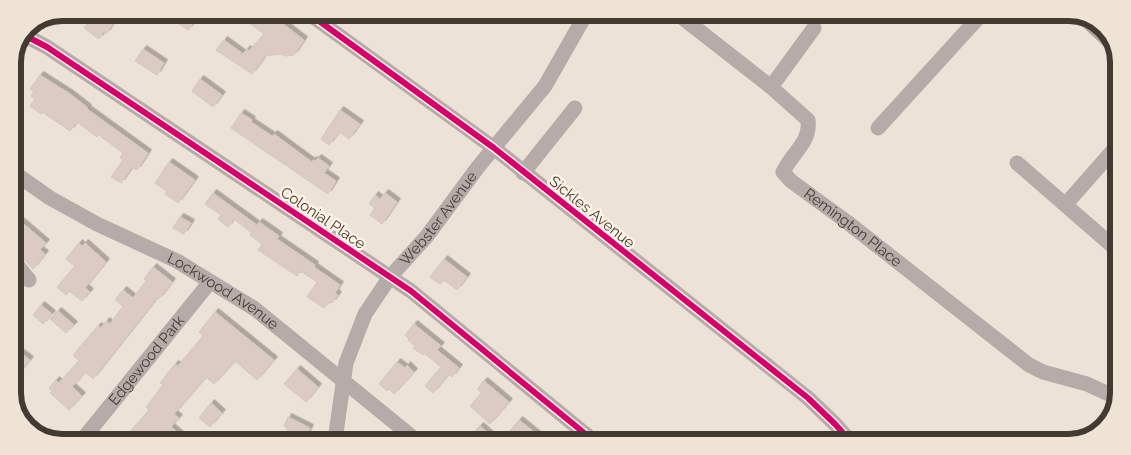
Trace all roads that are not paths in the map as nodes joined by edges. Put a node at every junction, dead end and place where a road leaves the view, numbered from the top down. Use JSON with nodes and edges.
{"nodes":[{"id":1,"x":319,"y":21,"type":"edge"},
{"id":2,"x":582,"y":21,"type":"edge"},
{"id":3,"x":688,"y":21,"type":"edge"},
{"id":4,"x":975,"y":21,"type":"edge"},
{"id":5,"x":814,"y":28,"type":"dead end"},
{"id":6,"x":30,"y":37,"type":"edge"},
{"id":7,"x":771,"y":87,"type":"junction"},
{"id":8,"x":575,"y":108,"type":"dead end"},
{"id":9,"x":878,"y":128,"type":"dead end"},
{"id":10,"x":494,"y":148,"type":"junction"},
{"id":11,"x":1110,"y":155,"type":"edge"},
{"id":12,"x":1017,"y":163,"type":"dead end"},
{"id":13,"x":523,"y":173,"type":"junction"},
{"id":14,"x":21,"y":178,"type":"edge"},
{"id":15,"x":1066,"y":204,"type":"junction"},
{"id":16,"x":1110,"y":244,"type":"edge"},
{"id":17,"x":21,"y":270,"type":"edge"},
{"id":18,"x":390,"y":277,"type":"junction"},
{"id":19,"x":29,"y":280,"type":"dead end"},
{"id":20,"x":210,"y":282,"type":"junction"},
{"id":21,"x":343,"y":382,"type":"junction"},
{"id":22,"x":1110,"y":395,"type":"edge"},
{"id":23,"x":87,"y":434,"type":"edge"},
{"id":24,"x":336,"y":434,"type":"edge"},
{"id":25,"x":408,"y":434,"type":"edge"},
{"id":26,"x":585,"y":434,"type":"edge"},
{"id":27,"x":844,"y":434,"type":"edge"}],
"edges":[{"from":1,"to":10,"type":"street","name":"Sickles Avenue"},
{"from":2,"to":10,"type":"street","name":"Webster Avenue"},
{"from":3,"to":7,"type":"street","name":"Remington Place"},
{"from":4,"to":9,"type":"street"},
{"from":5,"to":7,"type":"street"},
{"from":6,"to":18,"type":"street","name":"Colonial Place"},
{"from":7,"to":22,"type":"street","name":"Remington Place"},
{"from":8,"to":13,"type":"street"},
{"from":10,"to":13,"type":"street","name":"Sickles Avenue"},
{"from":10,"to":18,"type":"street","name":"Webster Avenue"},
{"from":11,"to":15,"type":"street"},
{"from":12,"to":15,"type":"street"},
{"from":13,"to":27,"type":"street","name":"Sickles Avenue"},
{"from":14,"to":20,"type":"street","name":"Lockwood Avenue"},
{"from":15,"to":16,"type":"street"},
{"from":17,"to":19,"type":"street"},
{"from":18,"to":21,"type":"street","name":"Webster Avenue"},
{"from":18,"to":26,"type":"street","name":"Colonial Place"},
{"from":20,"to":21,"type":"street","name":"Lockwood Avenue"},
{"from":20,"to":23,"type":"street","name":"Edgewood Park"},
{"from":21,"to":24,"type":"street","name":"Webster Avenue"},
{"from":21,"to":25,"type":"street","name":"Lockwood Avenue"}]}
